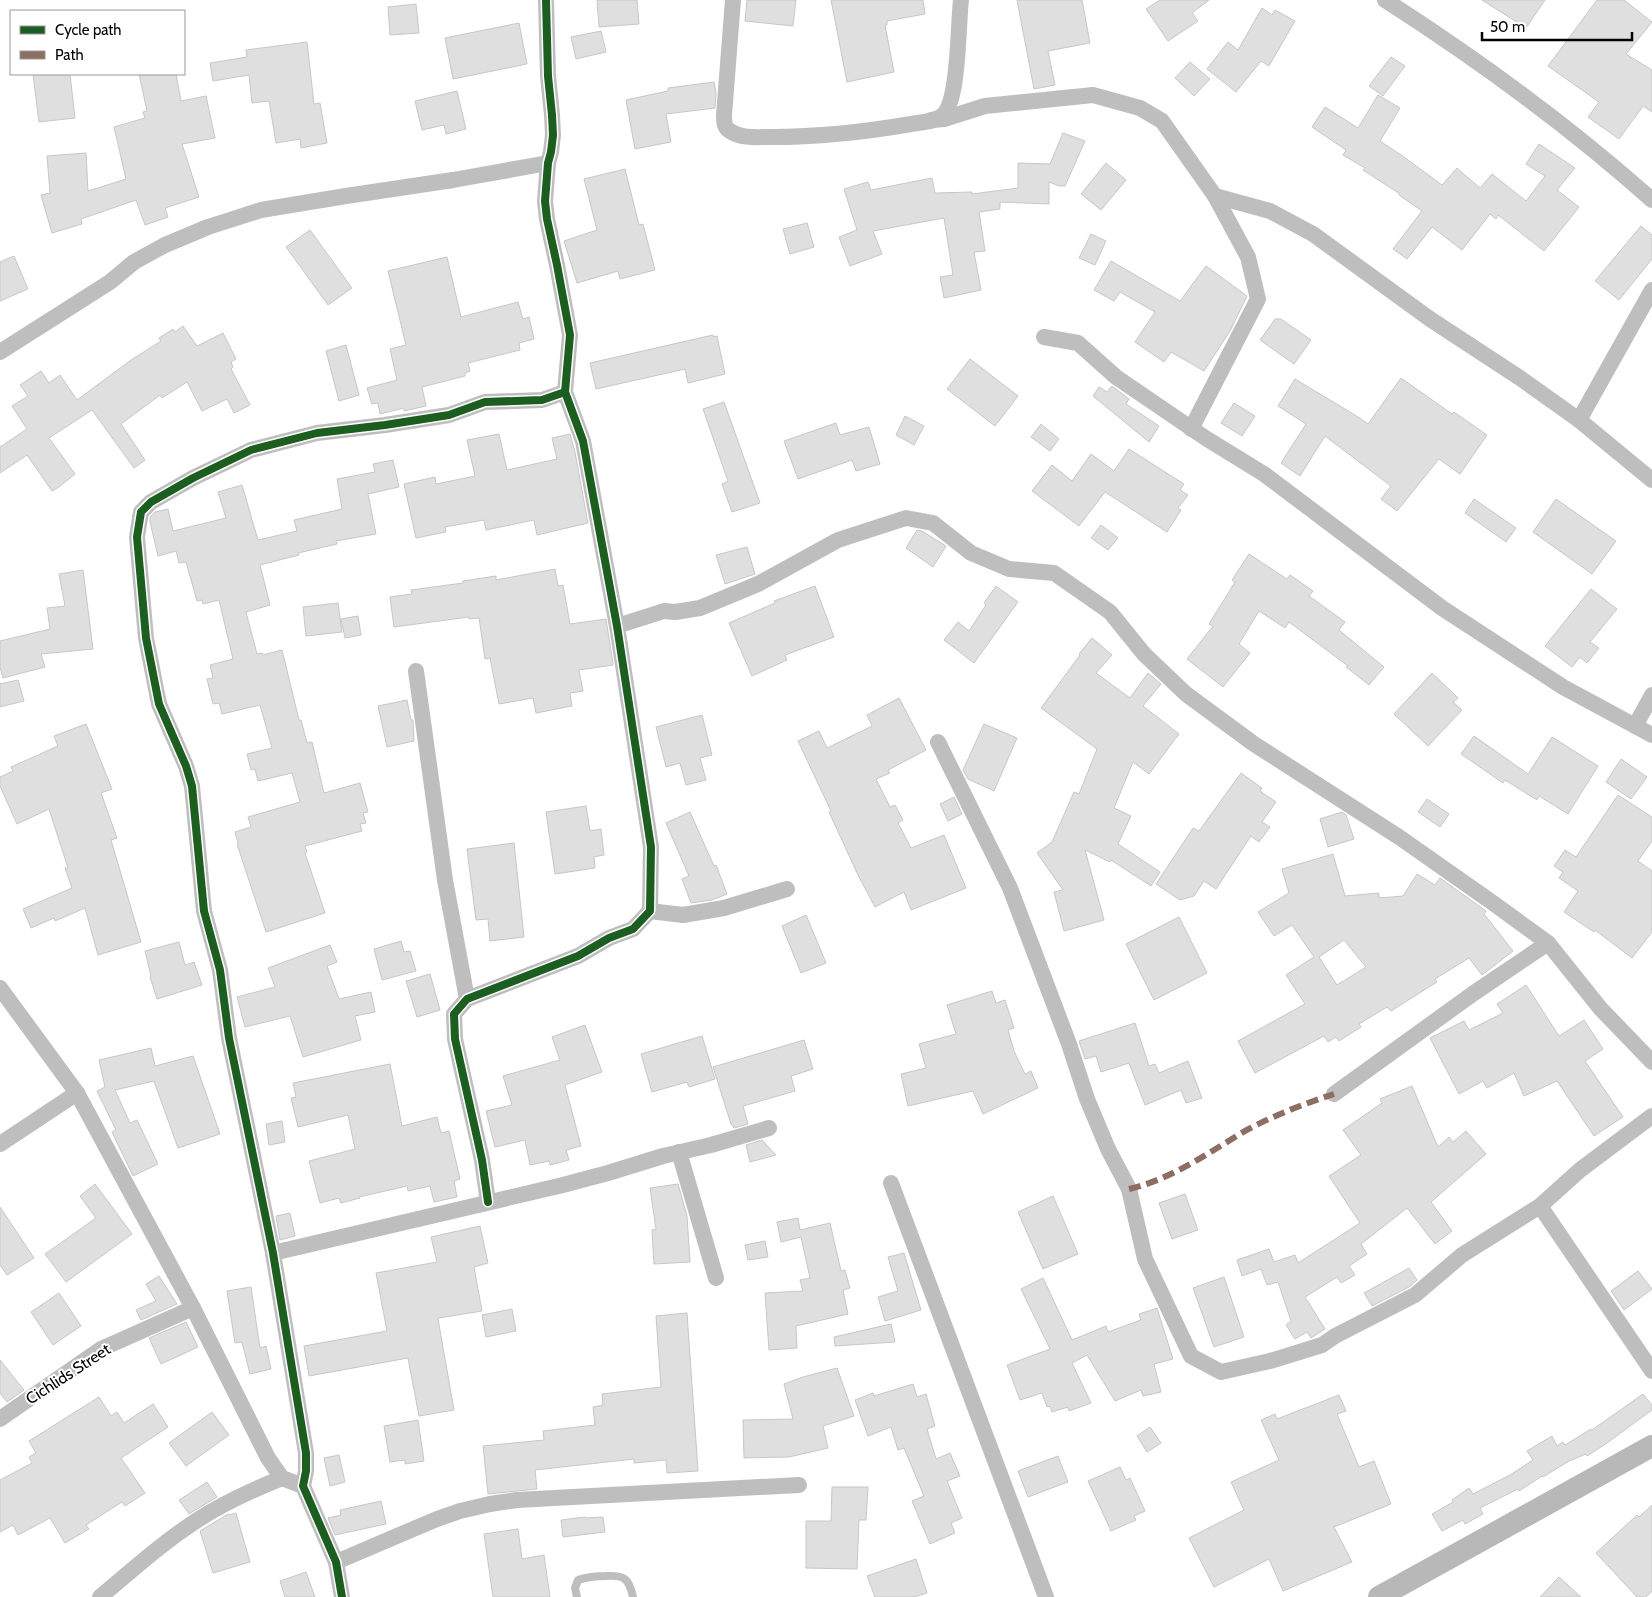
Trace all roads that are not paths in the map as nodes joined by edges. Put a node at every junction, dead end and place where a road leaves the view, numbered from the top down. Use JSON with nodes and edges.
{"nodes":[{"id":1,"x":546,"y":0,"type":"edge"},
{"id":2,"x":733,"y":0,"type":"edge"},
{"id":3,"x":961,"y":0,"type":"edge"},
{"id":4,"x":1385,"y":0,"type":"edge"},
{"id":5,"x":931,"y":120,"type":"junction"},
{"id":6,"x":548,"y":162,"type":"junction"},
{"id":7,"x":1214,"y":196,"type":"junction"},
{"id":8,"x":1652,"y":200,"type":"edge"},
{"id":9,"x":1652,"y":290,"type":"edge"},
{"id":10,"x":1044,"y":337,"type":"dead end"},
{"id":11,"x":0,"y":352,"type":"edge"},
{"id":12,"x":565,"y":392,"type":"junction"},
{"id":13,"x":1578,"y":420,"type":"junction"},
{"id":14,"x":1191,"y":428,"type":"junction"},
{"id":15,"x":1652,"y":480,"type":"edge"},
{"id":16,"x":617,"y":626,"type":"junction"},
{"id":17,"x":416,"y":671,"type":"dead end"},
{"id":18,"x":1652,"y":695,"type":"edge"},
{"id":19,"x":1635,"y":726,"type":"junction"},
{"id":20,"x":1652,"y":735,"type":"edge"},
{"id":21,"x":938,"y":742,"type":"dead end"},
{"id":22,"x":787,"y":889,"type":"dead end"},
{"id":23,"x":650,"y":911,"type":"junction"},
{"id":24,"x":1548,"y":943,"type":"junction"},
{"id":25,"x":0,"y":988,"type":"edge"},
{"id":26,"x":467,"y":999,"type":"junction"},
{"id":27,"x":1652,"y":1062,"type":"edge"},
{"id":28,"x":77,"y":1093,"type":"junction"},
{"id":29,"x":1334,"y":1094,"type":"dead end"},
{"id":30,"x":1652,"y":1116,"type":"edge"},
{"id":31,"x":769,"y":1128,"type":"dead end"},
{"id":32,"x":0,"y":1144,"type":"edge"},
{"id":33,"x":679,"y":1152,"type":"junction"},
{"id":34,"x":891,"y":1183,"type":"dead end"},
{"id":35,"x":488,"y":1202,"type":"junction"},
{"id":36,"x":1540,"y":1206,"type":"junction"},
{"id":37,"x":273,"y":1253,"type":"junction"},
{"id":38,"x":716,"y":1278,"type":"dead end"},
{"id":39,"x":193,"y":1308,"type":"junction"},
{"id":40,"x":1652,"y":1371,"type":"edge"},
{"id":41,"x":0,"y":1419,"type":"edge"},
{"id":42,"x":1652,"y":1446,"type":"edge"},
{"id":43,"x":282,"y":1478,"type":"junction"},
{"id":44,"x":800,"y":1485,"type":"dead end"},
{"id":45,"x":303,"y":1486,"type":"junction"},
{"id":46,"x":336,"y":1562,"type":"junction"},
{"id":47,"x":100,"y":1597,"type":"edge"},
{"id":48,"x":342,"y":1597,"type":"edge"},
{"id":49,"x":577,"y":1597,"type":"edge"},
{"id":50,"x":633,"y":1597,"type":"edge"},
{"id":51,"x":1046,"y":1597,"type":"edge"},
{"id":52,"x":1379,"y":1597,"type":"edge"}],
"edges":[{"from":1,"to":6,"type":"street"},
{"from":2,"to":5,"type":"street"},
{"from":3,"to":5,"type":"street"},
{"from":4,"to":8,"type":"street"},
{"from":5,"to":7,"type":"street"},
{"from":6,"to":11,"type":"street"},
{"from":6,"to":12,"type":"street"},
{"from":7,"to":13,"type":"street"},
{"from":7,"to":14,"type":"street"},
{"from":9,"to":13,"type":"street"},
{"from":10,"to":14,"type":"street"},
{"from":12,"to":16,"type":"street"},
{"from":12,"to":37,"type":"street"},
{"from":13,"to":15,"type":"street"},
{"from":14,"to":19,"type":"street"},
{"from":16,"to":23,"type":"street"},
{"from":16,"to":24,"type":"street"},
{"from":17,"to":26,"type":"street"},
{"from":18,"to":19,"type":"street"},
{"from":19,"to":20,"type":"street"},
{"from":21,"to":36,"type":"street"},
{"from":22,"to":23,"type":"street"},
{"from":23,"to":26,"type":"street"},
{"from":24,"to":27,"type":"street"},
{"from":24,"to":29,"type":"street"},
{"from":25,"to":28,"type":"street"},
{"from":26,"to":35,"type":"street"},
{"from":28,"to":32,"type":"street"},
{"from":28,"to":39,"type":"street"},
{"from":30,"to":36,"type":"street"},
{"from":31,"to":33,"type":"street"},
{"from":33,"to":35,"type":"street"},
{"from":33,"to":38,"type":"street"},
{"from":34,"to":51,"type":"street"},
{"from":35,"to":37,"type":"street"},
{"from":36,"to":40,"type":"street"},
{"from":37,"to":45,"type":"street"},
{"from":39,"to":41,"type":"street","name":"Cichlids Street"},
{"from":39,"to":43,"type":"street"},
{"from":42,"to":52,"type":"main road"},
{"from":43,"to":45,"type":"street"},
{"from":43,"to":47,"type":"street"},
{"from":44,"to":46,"type":"street"},
{"from":45,"to":46,"type":"street"},
{"from":46,"to":48,"type":"street"},
{"from":49,"to":50,"type":"lane"}]}
